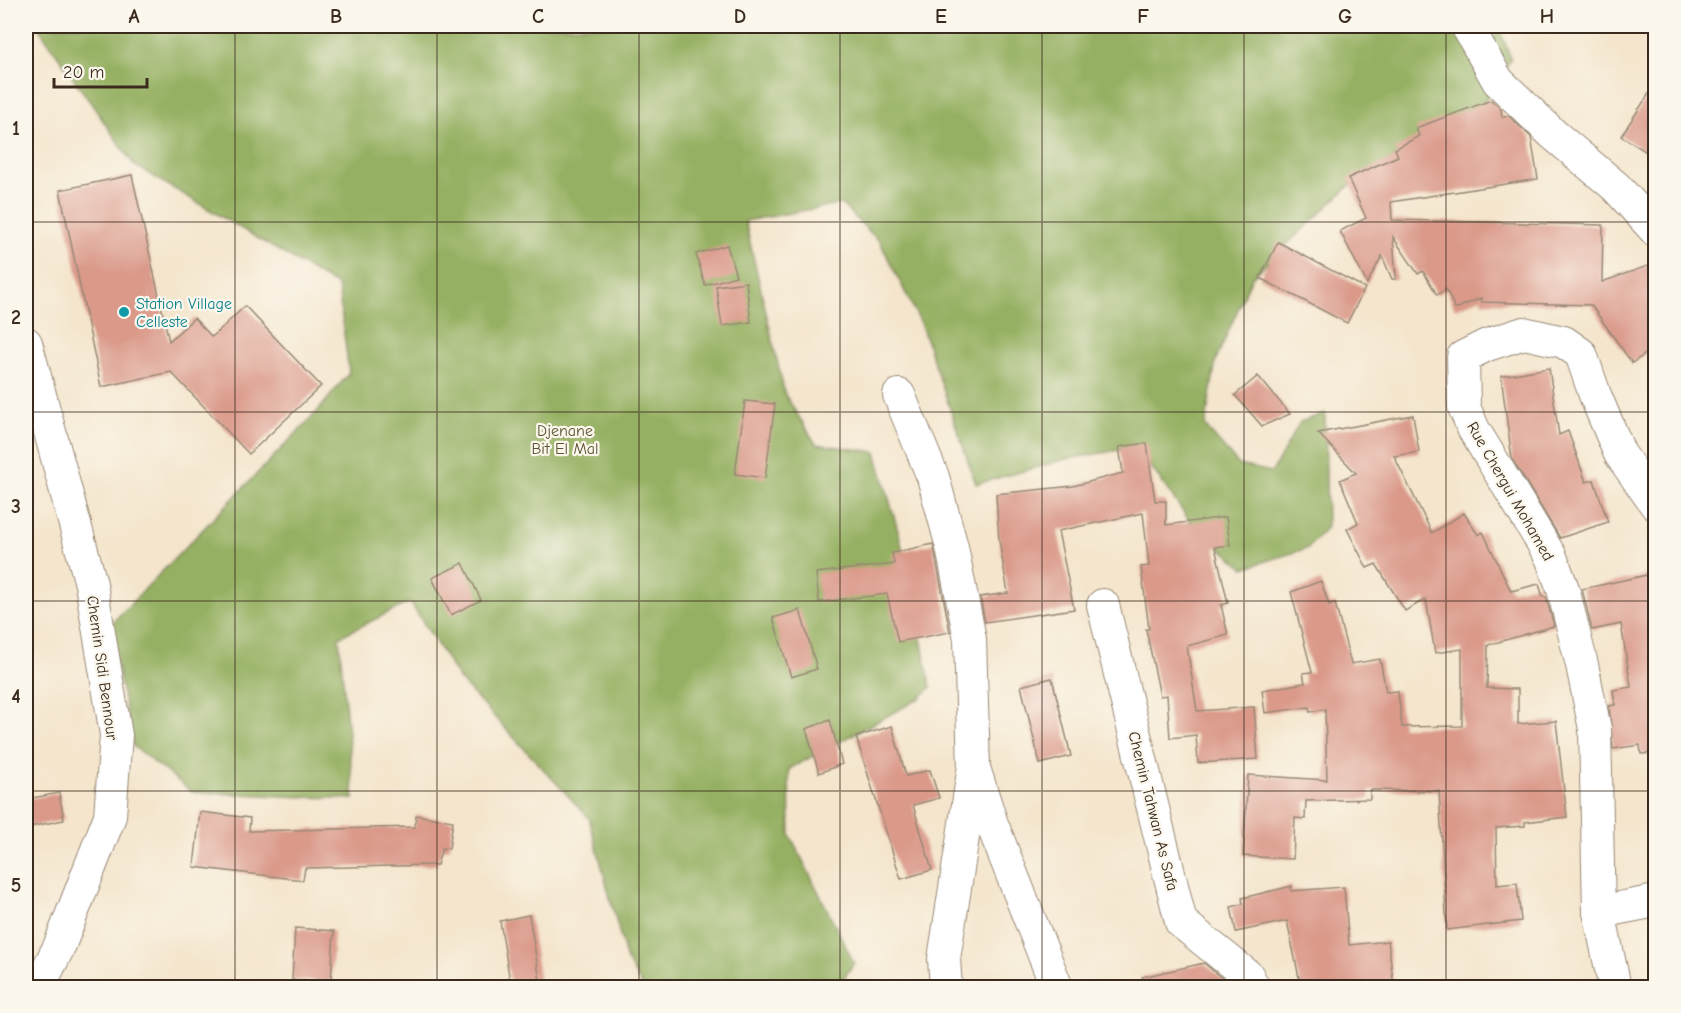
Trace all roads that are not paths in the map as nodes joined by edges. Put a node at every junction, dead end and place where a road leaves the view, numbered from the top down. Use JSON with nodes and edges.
{"nodes":[{"id":1,"x":1467,"y":26,"type":"edge"},
{"id":2,"x":1656,"y":231,"type":"edge"},
{"id":3,"x":26,"y":343,"type":"edge"},
{"id":4,"x":899,"y":395,"type":"dead end"},
{"id":5,"x":1656,"y":506,"type":"edge"},
{"id":6,"x":1103,"y":605,"type":"dead end"},
{"id":7,"x":974,"y":768,"type":"junction"},
{"id":8,"x":1656,"y":901,"type":"edge"},
{"id":9,"x":1599,"y":912,"type":"junction"},
{"id":10,"x":38,"y":987,"type":"edge"},
{"id":11,"x":946,"y":987,"type":"edge"},
{"id":12,"x":1057,"y":987,"type":"edge"},
{"id":13,"x":1254,"y":987,"type":"edge"},
{"id":14,"x":1615,"y":987,"type":"edge"}],
"edges":[{"from":1,"to":2,"type":"street"},
{"from":3,"to":10,"type":"street","name":"Chemin Sidi Bennour"},
{"from":4,"to":7,"type":"street"},
{"from":5,"to":9,"type":"street","name":"Rue Chergui Mohamed"},
{"from":6,"to":13,"type":"street","name":"Chemin Tahwan As Safa"},
{"from":7,"to":11,"type":"street"},
{"from":7,"to":12,"type":"street"},
{"from":8,"to":9,"type":"street"},
{"from":9,"to":14,"type":"street","name":"Rue Chergui Mohamed"}]}
